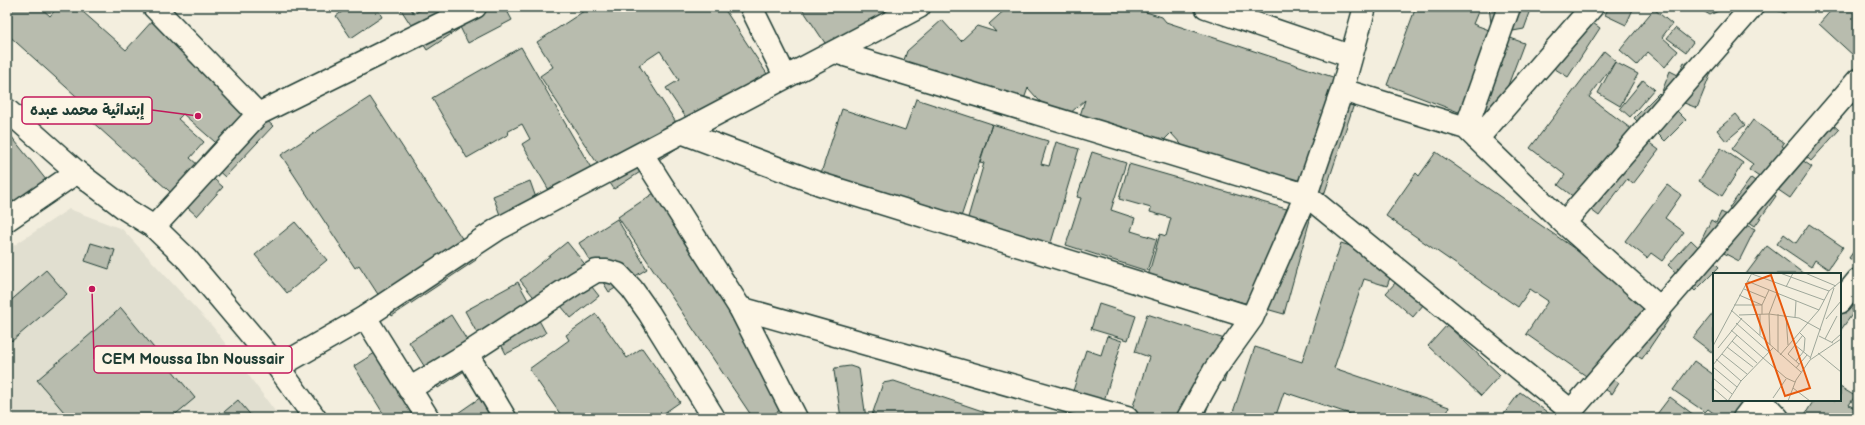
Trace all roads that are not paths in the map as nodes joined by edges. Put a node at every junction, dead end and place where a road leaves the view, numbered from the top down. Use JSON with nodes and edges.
{"nodes":[{"id":1,"x":154,"y":7,"type":"edge"},
{"id":2,"x":475,"y":7,"type":"edge"},
{"id":3,"x":750,"y":7,"type":"edge"},
{"id":4,"x":919,"y":7,"type":"edge"},
{"id":5,"x":1206,"y":7,"type":"edge"},
{"id":6,"x":1365,"y":7,"type":"edge"},
{"id":7,"x":1509,"y":7,"type":"edge"},
{"id":8,"x":1592,"y":7,"type":"edge"},
{"id":9,"x":1752,"y":7,"type":"edge"},
{"id":10,"x":835,"y":52,"type":"junction"},
{"id":11,"x":1350,"y":56,"type":"junction"},
{"id":12,"x":785,"y":76,"type":"junction"},
{"id":13,"x":1858,"y":80,"type":"edge"},
{"id":14,"x":1342,"y":90,"type":"junction"},
{"id":15,"x":7,"y":110,"type":"edge"},
{"id":16,"x":258,"y":114,"type":"junction"},
{"id":17,"x":681,"y":132,"type":"junction"},
{"id":18,"x":1471,"y":134,"type":"junction"},
{"id":19,"x":642,"y":154,"type":"junction"},
{"id":20,"x":77,"y":172,"type":"junction"},
{"id":21,"x":1306,"y":195,"type":"junction"},
{"id":22,"x":7,"y":220,"type":"edge"},
{"id":23,"x":1564,"y":223,"type":"junction"},
{"id":24,"x":154,"y":227,"type":"junction"},
{"id":25,"x":1858,"y":280,"type":"edge"},
{"id":26,"x":1841,"y":301,"type":"edge"},
{"id":27,"x":1659,"y":307,"type":"junction"},
{"id":28,"x":740,"y":308,"type":"junction"},
{"id":29,"x":365,"y":317,"type":"junction"},
{"id":30,"x":1252,"y":318,"type":"junction"},
{"id":31,"x":467,"y":354,"type":"junction"},
{"id":32,"x":278,"y":367,"type":"junction"},
{"id":33,"x":409,"y":388,"type":"junction"},
{"id":34,"x":1759,"y":401,"type":"edge"},
{"id":35,"x":1761,"y":401,"type":"edge"},
{"id":36,"x":1568,"y":414,"type":"edge"},
{"id":37,"x":710,"y":417,"type":"edge"},
{"id":38,"x":315,"y":418,"type":"edge"},
{"id":39,"x":428,"y":418,"type":"edge"},
{"id":40,"x":505,"y":418,"type":"edge"},
{"id":41,"x":796,"y":418,"type":"edge"},
{"id":42,"x":1127,"y":418,"type":"edge"},
{"id":43,"x":1188,"y":418,"type":"edge"},
{"id":44,"x":1744,"y":418,"type":"edge"},
{"id":45,"x":1778,"y":418,"type":"edge"}],
"edges":[{"from":1,"to":16,"type":"street"},
{"from":2,"to":16,"type":"street"},
{"from":3,"to":12,"type":"street"},
{"from":4,"to":10,"type":"street"},
{"from":5,"to":11,"type":"street"},
{"from":6,"to":11,"type":"street"},
{"from":7,"to":18,"type":"street"},
{"from":8,"to":18,"type":"street"},
{"from":9,"to":23,"type":"street"},
{"from":10,"to":12,"type":"street"},
{"from":10,"to":21,"type":"street"},
{"from":11,"to":14,"type":"street"},
{"from":12,"to":17,"type":"street"},
{"from":13,"to":27,"type":"street"},
{"from":14,"to":18,"type":"street"},
{"from":14,"to":21,"type":"street"},
{"from":15,"to":20,"type":"street"},
{"from":16,"to":24,"type":"street"},
{"from":17,"to":19,"type":"street"},
{"from":17,"to":30,"type":"street"},
{"from":18,"to":23,"type":"street"},
{"from":19,"to":28,"type":"street"},
{"from":19,"to":29,"type":"street"},
{"from":20,"to":22,"type":"street"},
{"from":20,"to":24,"type":"street"},
{"from":21,"to":30,"type":"street"},
{"from":21,"to":36,"type":"street"},
{"from":23,"to":27,"type":"street"},
{"from":24,"to":32,"type":"street"},
{"from":25,"to":26,"type":"street"},
{"from":27,"to":36,"type":"street"},
{"from":28,"to":41,"type":"street"},
{"from":28,"to":42,"type":"street"},
{"from":29,"to":32,"type":"street"},
{"from":29,"to":33,"type":"street"},
{"from":30,"to":43,"type":"street"},
{"from":31,"to":33,"type":"street"},
{"from":31,"to":37,"type":"street"},
{"from":31,"to":40,"type":"street"},
{"from":32,"to":38,"type":"street"},
{"from":33,"to":39,"type":"street"},
{"from":34,"to":44,"type":"street"},
{"from":35,"to":45,"type":"street"}]}
